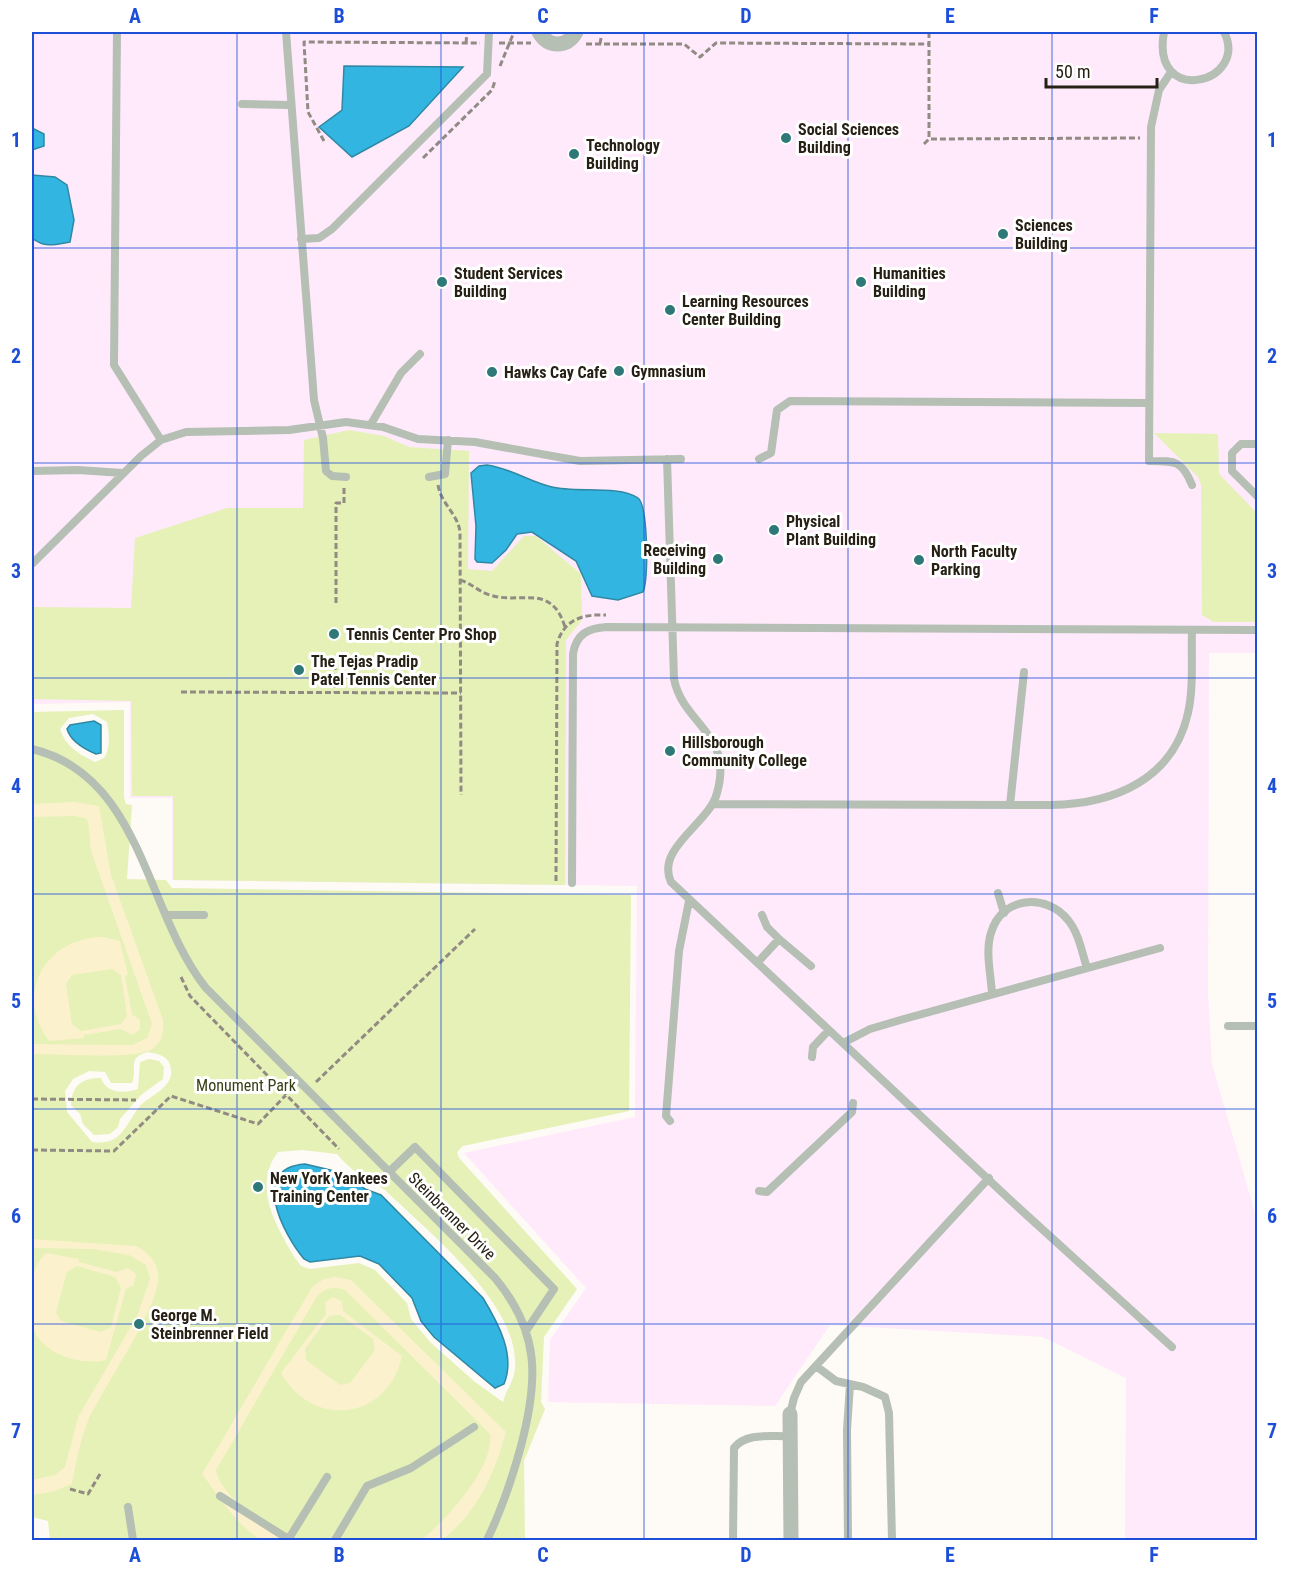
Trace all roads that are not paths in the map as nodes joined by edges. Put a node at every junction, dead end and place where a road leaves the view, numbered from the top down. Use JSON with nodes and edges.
{"nodes":[{"id":1,"x":117,"y":32,"type":"edge"},
{"id":2,"x":286,"y":32,"type":"edge"},
{"id":3,"x":489,"y":32,"type":"edge"},
{"id":4,"x":1164,"y":32,"type":"edge"},
{"id":5,"x":1224,"y":32,"type":"edge"},
{"id":6,"x":537,"y":37,"type":"edge"},
{"id":7,"x":578,"y":38,"type":"edge"},
{"id":8,"x":1171,"y":72,"type":"junction"},
{"id":9,"x":242,"y":104,"type":"dead end"},
{"id":10,"x":290,"y":105,"type":"junction"},
{"id":11,"x":301,"y":239,"type":"junction"},
{"id":12,"x":420,"y":354,"type":"dead end"},
{"id":13,"x":1148,"y":403,"type":"junction"},
{"id":14,"x":320,"y":424,"type":"junction"},
{"id":15,"x":371,"y":424,"type":"junction"},
{"id":16,"x":161,"y":440,"type":"junction"},
{"id":17,"x":448,"y":440,"type":"junction"},
{"id":18,"x":1257,"y":444,"type":"edge"},
{"id":19,"x":667,"y":459,"type":"junction"},
{"id":20,"x":681,"y":459,"type":"dead end"},
{"id":21,"x":759,"y":459,"type":"dead end"},
{"id":22,"x":32,"y":471,"type":"edge"},
{"id":23,"x":123,"y":473,"type":"junction"},
{"id":24,"x":345,"y":477,"type":"road end"},
{"id":25,"x":433,"y":477,"type":"road end"},
{"id":26,"x":1192,"y":484,"type":"dead end"},
{"id":27,"x":1257,"y":497,"type":"edge"},
{"id":28,"x":32,"y":564,"type":"edge"},
{"id":29,"x":672,"y":628,"type":"junction"},
{"id":30,"x":1192,"y":630,"type":"junction"},
{"id":31,"x":1257,"y":630,"type":"edge"},
{"id":32,"x":1024,"y":672,"type":"dead end"},
{"id":33,"x":32,"y":749,"type":"edge"},
{"id":34,"x":714,"y":804,"type":"junction"},
{"id":35,"x":1010,"y":805,"type":"junction"},
{"id":36,"x":572,"y":883,"type":"dead end"},
{"id":37,"x":998,"y":893,"type":"dead end"},
{"id":38,"x":689,"y":901,"type":"junction"},
{"id":39,"x":1004,"y":913,"type":"junction"},
{"id":40,"x":166,"y":915,"type":"junction"},
{"id":41,"x":204,"y":915,"type":"dead end"},
{"id":42,"x":762,"y":915,"type":"dead end"},
{"id":43,"x":779,"y":939,"type":"junction"},
{"id":44,"x":1160,"y":948,"type":"dead end"},
{"id":45,"x":758,"y":963,"type":"junction"},
{"id":46,"x":811,"y":966,"type":"dead end"},
{"id":47,"x":1087,"y":968,"type":"junction"},
{"id":48,"x":992,"y":994,"type":"junction"},
{"id":49,"x":1228,"y":1026,"type":"dead end"},
{"id":50,"x":1257,"y":1026,"type":"edge"},
{"id":51,"x":829,"y":1030,"type":"junction"},
{"id":52,"x":843,"y":1043,"type":"junction"},
{"id":53,"x":812,"y":1057,"type":"dead end"},
{"id":54,"x":853,"y":1103,"type":"dead end"},
{"id":55,"x":670,"y":1121,"type":"dead end"},
{"id":56,"x":389,"y":1172,"type":"junction"},
{"id":57,"x":989,"y":1178,"type":"junction"},
{"id":58,"x":759,"y":1191,"type":"dead end"},
{"id":59,"x":526,"y":1331,"type":"junction"},
{"id":60,"x":1172,"y":1347,"type":"dead end"},
{"id":61,"x":816,"y":1365,"type":"junction"},
{"id":62,"x":850,"y":1384,"type":"junction"},
{"id":63,"x":790,"y":1414,"type":"joint"},
{"id":64,"x":474,"y":1427,"type":"dead end"},
{"id":65,"x":790,"y":1436,"type":"junction"},
{"id":66,"x":327,"y":1477,"type":"dead end"},
{"id":67,"x":220,"y":1496,"type":"dead end"},
{"id":68,"x":128,"y":1507,"type":"dead end"},
{"id":69,"x":133,"y":1540,"type":"edge"},
{"id":70,"x":289,"y":1540,"type":"edge"},
{"id":71,"x":335,"y":1540,"type":"edge"},
{"id":72,"x":487,"y":1540,"type":"edge"},
{"id":73,"x":733,"y":1540,"type":"edge"},
{"id":74,"x":791,"y":1540,"type":"edge"},
{"id":75,"x":848,"y":1540,"type":"edge"},
{"id":76,"x":892,"y":1540,"type":"edge"}],
"edges":[{"from":1,"to":16,"type":"lane"},
{"from":2,"to":10,"type":"lane"},
{"from":3,"to":11,"type":"lane"},
{"from":4,"to":8,"type":"lane"},
{"from":5,"to":8,"type":"lane"},
{"from":6,"to":7,"type":"street"},
{"from":8,"to":13,"type":"lane"},
{"from":9,"to":10,"type":"lane"},
{"from":10,"to":11,"type":"lane"},
{"from":11,"to":14,"type":"lane"},
{"from":12,"to":15,"type":"lane"},
{"from":13,"to":21,"type":"lane"},
{"from":13,"to":26,"type":"lane"},
{"from":14,"to":15,"type":"lane"},
{"from":14,"to":16,"type":"lane"},
{"from":14,"to":24,"type":"lane"},
{"from":15,"to":17,"type":"lane"},
{"from":16,"to":23,"type":"lane"},
{"from":17,"to":19,"type":"lane"},
{"from":17,"to":25,"type":"lane"},
{"from":18,"to":27,"type":"lane"},
{"from":19,"to":20,"type":"lane"},
{"from":19,"to":29,"type":"lane"},
{"from":22,"to":23,"type":"lane"},
{"from":23,"to":28,"type":"lane"},
{"from":29,"to":30,"type":"lane"},
{"from":29,"to":34,"type":"lane"},
{"from":29,"to":36,"type":"lane"},
{"from":30,"to":31,"type":"lane"},
{"from":30,"to":35,"type":"lane"},
{"from":32,"to":35,"type":"lane"},
{"from":33,"to":40,"type":"lane","name":"Steinbrenner Drive"},
{"from":34,"to":35,"type":"lane"},
{"from":34,"to":38,"type":"lane"},
{"from":37,"to":39,"type":"lane"},
{"from":38,"to":45,"type":"lane"},
{"from":38,"to":55,"type":"lane"},
{"from":39,"to":47,"type":"lane"},
{"from":39,"to":48,"type":"lane"},
{"from":40,"to":41,"type":"lane"},
{"from":40,"to":56,"type":"lane","name":"Steinbrenner Drive"},
{"from":42,"to":43,"type":"lane"},
{"from":43,"to":45,"type":"lane"},
{"from":43,"to":46,"type":"lane"},
{"from":44,"to":47,"type":"lane"},
{"from":45,"to":51,"type":"lane"},
{"from":47,"to":48,"type":"lane"},
{"from":48,"to":52,"type":"lane"},
{"from":49,"to":50,"type":"lane"},
{"from":51,"to":52,"type":"lane"},
{"from":51,"to":53,"type":"lane"},
{"from":52,"to":57,"type":"lane"},
{"from":54,"to":58,"type":"lane"},
{"from":56,"to":59,"type":"lane","name":"Steinbrenner Drive"},
{"from":56,"to":59,"type":"lane"},
{"from":57,"to":60,"type":"lane"},
{"from":57,"to":61,"type":"lane"},
{"from":59,"to":72,"type":"lane","name":"Steinbrenner Drive"},
{"from":61,"to":62,"type":"lane"},
{"from":61,"to":63,"type":"lane"},
{"from":62,"to":75,"type":"lane"},
{"from":62,"to":76,"type":"lane"},
{"from":63,"to":65,"type":"street"},
{"from":64,"to":71,"type":"lane"},
{"from":65,"to":73,"type":"lane"},
{"from":65,"to":74,"type":"street"},
{"from":66,"to":70,"type":"lane"},
{"from":67,"to":70,"type":"lane"},
{"from":68,"to":69,"type":"lane"}]}
